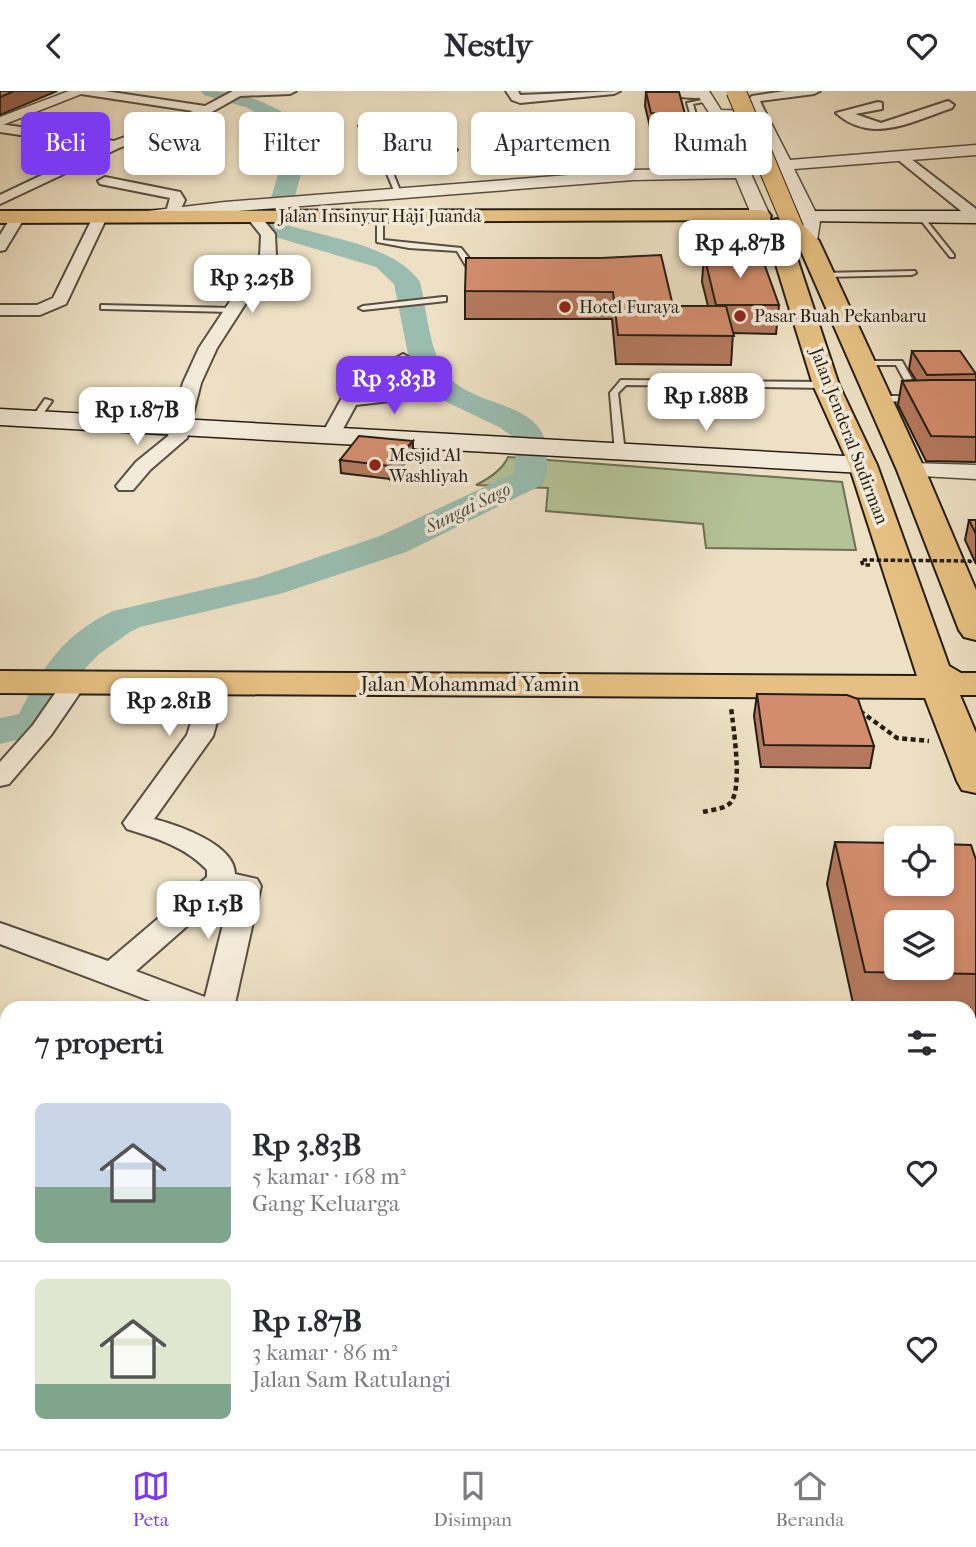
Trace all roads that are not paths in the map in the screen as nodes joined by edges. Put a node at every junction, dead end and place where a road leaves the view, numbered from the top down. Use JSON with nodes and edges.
{"nodes":[{"id":1,"x":81,"y":91,"type":"edge"},
{"id":2,"x":290,"y":91,"type":"edge"},
{"id":3,"x":512,"y":91,"type":"edge"},
{"id":4,"x":614,"y":91,"type":"edge"},
{"id":5,"x":668,"y":91,"type":"edge"},
{"id":6,"x":736,"y":91,"type":"edge"},
{"id":7,"x":814,"y":91,"type":"edge"},
{"id":8,"x":822,"y":91,"type":"edge"},
{"id":9,"x":801,"y":93,"type":"edge"},
{"id":10,"x":237,"y":94,"type":"edge"},
{"id":11,"x":709,"y":94,"type":"edge"},
{"id":12,"x":858,"y":96,"type":"dead end"},
{"id":13,"x":948,"y":105,"type":"dead end"},
{"id":14,"x":878,"y":106,"type":"junction"},
{"id":15,"x":206,"y":110,"type":"junction"},
{"id":16,"x":693,"y":112,"type":"edge"},
{"id":17,"x":716,"y":112,"type":"edge"},
{"id":18,"x":759,"y":112,"type":"edge"},
{"id":19,"x":912,"y":119,"type":"junction"},
{"id":20,"x":0,"y":122,"type":"edge"},
{"id":21,"x":0,"y":128,"type":"edge"},
{"id":22,"x":772,"y":141,"type":"edge"},
{"id":23,"x":115,"y":145,"type":"junction"},
{"id":24,"x":976,"y":151,"type":"edge"},
{"id":25,"x":902,"y":156,"type":"junction"},
{"id":26,"x":783,"y":165,"type":"junction"},
{"id":27,"x":390,"y":175,"type":"edge"},
{"id":28,"x":572,"y":175,"type":"edge"},
{"id":29,"x":633,"y":175,"type":"edge"},
{"id":30,"x":742,"y":175,"type":"edge"},
{"id":31,"x":578,"y":180,"type":"junction"},
{"id":32,"x":105,"y":181,"type":"dead end"},
{"id":33,"x":398,"y":194,"type":"junction"},
{"id":34,"x":0,"y":200,"type":"edge"},
{"id":35,"x":274,"y":210,"type":"junction"},
{"id":36,"x":173,"y":212,"type":"junction"},
{"id":37,"x":148,"y":216,"type":"junction"},
{"id":38,"x":380,"y":216,"type":"junction"},
{"id":39,"x":9,"y":217,"type":"edge"},
{"id":40,"x":100,"y":217,"type":"junction"},
{"id":41,"x":921,"y":217,"type":"junction"},
{"id":42,"x":976,"y":217,"type":"edge"},
{"id":43,"x":788,"y":229,"type":"junction"},
{"id":44,"x":0,"y":247,"type":"edge"},
{"id":45,"x":952,"y":256,"type":"dead end"},
{"id":46,"x":486,"y":267,"type":"edge"},
{"id":47,"x":912,"y":273,"type":"dead end"},
{"id":48,"x":822,"y":275,"type":"junction"},
{"id":49,"x":443,"y":299,"type":"dead end"},
{"id":50,"x":422,"y":301,"type":"joint"},
{"id":51,"x":104,"y":307,"type":"dead end"},
{"id":52,"x":363,"y":308,"type":"dead end"},
{"id":53,"x":0,"y":310,"type":"edge"},
{"id":54,"x":232,"y":310,"type":"junction"},
{"id":55,"x":403,"y":359,"type":"dead end"},
{"id":56,"x":861,"y":363,"type":"junction"},
{"id":57,"x":899,"y":363,"type":"junction"},
{"id":58,"x":913,"y":363,"type":"edge"},
{"id":59,"x":826,"y":385,"type":"junction"},
{"id":60,"x":919,"y":398,"type":"junction"},
{"id":61,"x":932,"y":398,"type":"edge"},
{"id":62,"x":878,"y":399,"type":"junction"},
{"id":63,"x":0,"y":417,"type":"edge"},
{"id":64,"x":181,"y":427,"type":"junction"},
{"id":65,"x":331,"y":434,"type":"junction"},
{"id":66,"x":620,"y":453,"type":"junction"},
{"id":67,"x":863,"y":465,"type":"junction"},
{"id":68,"x":911,"y":470,"type":"junction"},
{"id":69,"x":976,"y":472,"type":"edge"},
{"id":70,"x":126,"y":487,"type":"dead end"},
{"id":71,"x":976,"y":630,"type":"edge"},
{"id":72,"x":936,"y":678,"type":"junction"},
{"id":73,"x":59,"y":681,"type":"junction"},
{"id":74,"x":0,"y":682,"type":"edge"},
{"id":75,"x":216,"y":682,"type":"junction"},
{"id":76,"x":976,"y":684,"type":"edge"},
{"id":77,"x":964,"y":729,"type":"edge"},
{"id":78,"x":0,"y":778,"type":"edge"},
{"id":79,"x":976,"y":781,"type":"edge"},
{"id":80,"x":221,"y":880,"type":"junction"},
{"id":81,"x":0,"y":933,"type":"edge"},
{"id":82,"x":111,"y":976,"type":"junction"},
{"id":83,"x":182,"y":1001,"type":"edge"},
{"id":84,"x":220,"y":1001,"type":"edge"}],
"edges":[{"from":1,"to":15,"type":"street"},
{"from":1,"to":20,"type":"street"},
{"from":2,"to":10,"type":"street"},
{"from":3,"to":4,"type":"street"},
{"from":5,"to":11,"type":"street"},
{"from":6,"to":43,"type":"main road","name":"Jalan Jenderal Sudirman","bridge":true},
{"from":7,"to":8,"type":"street"},
{"from":7,"to":9,"type":"street"},
{"from":9,"to":18,"type":"street"},
{"from":10,"to":15,"type":"street"},
{"from":11,"to":16,"type":"lane"},
{"from":11,"to":17,"type":"street"},
{"from":11,"to":43,"type":"main road","name":"Jalan Jenderal Sudirman"},
{"from":12,"to":14,"type":"street"},
{"from":13,"to":19,"type":"street"},
{"from":14,"to":19,"type":"street"},
{"from":14,"to":19,"type":"street"},
{"from":15,"to":23,"type":"street"},
{"from":21,"to":23,"type":"street"},
{"from":22,"to":26,"type":"street"},
{"from":23,"to":34,"type":"street"},
{"from":24,"to":25,"type":"street"},
{"from":25,"to":26,"type":"street"},
{"from":25,"to":42,"type":"street"},
{"from":26,"to":43,"type":"street"},
{"from":27,"to":33,"type":"lane"},
{"from":28,"to":31,"type":"lane"},
{"from":29,"to":31,"type":"street"},
{"from":30,"to":43,"type":"street"},
{"from":31,"to":33,"type":"street"},
{"from":32,"to":36,"type":"street"},
{"from":33,"to":35,"type":"street"},
{"from":35,"to":36,"type":"street"},
{"from":35,"to":37,"type":"main road","name":"Jalan Insinyur Haji Juanda"},
{"from":35,"to":38,"type":"main road","name":"Jalan Insinyur Haji Juanda"},
{"from":35,"to":54,"type":"street"},
{"from":36,"to":37,"type":"street"},
{"from":37,"to":40,"type":"main road","name":"Jalan Insinyur Haji Juanda"},
{"from":38,"to":43,"type":"main road","name":"Jalan Insinyur Haji Juanda"},
{"from":38,"to":46,"type":"lane"},
{"from":39,"to":40,"type":"main road","name":"Jalan Insinyur Haji Juanda"},
{"from":39,"to":44,"type":"street"},
{"from":40,"to":53,"type":"street"},
{"from":41,"to":42,"type":"main road"},
{"from":41,"to":43,"type":"main road"},
{"from":41,"to":45,"type":"lane"},
{"from":43,"to":48,"type":"main road","name":"Jalan Jenderal Sudirman"},
{"from":43,"to":59,"type":"main road","name":"Jalan Jenderal Sudirman"},
{"from":47,"to":48,"type":"lane"},
{"from":48,"to":56,"type":"main road","name":"Jalan Jenderal Sudirman"},
{"from":49,"to":50,"type":"lane"},
{"from":50,"to":52,"type":"lane"},
{"from":51,"to":54,"type":"lane"},
{"from":54,"to":64,"type":"street"},
{"from":55,"to":65,"type":"street"},
{"from":56,"to":57,"type":"lane"},
{"from":56,"to":62,"type":"main road","name":"Jalan Jenderal Sudirman"},
{"from":57,"to":58,"type":"lane"},
{"from":57,"to":60,"type":"lane"},
{"from":59,"to":66,"type":"lane"},
{"from":59,"to":67,"type":"main road","name":"Jalan Jenderal Sudirman"},
{"from":60,"to":61,"type":"lane"},
{"from":60,"to":62,"type":"lane"},
{"from":62,"to":68,"type":"main road","name":"Jalan Jenderal Sudirman"},
{"from":63,"to":64,"type":"main road"},
{"from":64,"to":65,"type":"main road"},
{"from":64,"to":70,"type":"street"},
{"from":65,"to":66,"type":"main road"},
{"from":66,"to":67,"type":"main road"},
{"from":67,"to":72,"type":"main road","name":"Jalan Jenderal Sudirman"},
{"from":68,"to":69,"type":"street"},
{"from":68,"to":71,"type":"main road","name":"Jalan Jenderal Sudirman"},
{"from":72,"to":75,"type":"main road","name":"Jalan Mohammad Yamin"},
{"from":72,"to":76,"type":"main road"},
{"from":72,"to":77,"type":"main road","name":"Jalan Jenderal Sudirman"},
{"from":73,"to":74,"type":"main road","name":"Jalan Mohammad Yamin"},
{"from":73,"to":75,"type":"main road","name":"Jalan Mohammad Yamin"},
{"from":73,"to":78,"type":"street"},
{"from":75,"to":80,"type":"street"},
{"from":77,"to":79,"type":"main road","name":"Jalan Jenderal Sudirman"},
{"from":80,"to":82,"type":"street"},
{"from":80,"to":84,"type":"street"},
{"from":81,"to":82,"type":"street"},
{"from":82,"to":83,"type":"street"}]}
